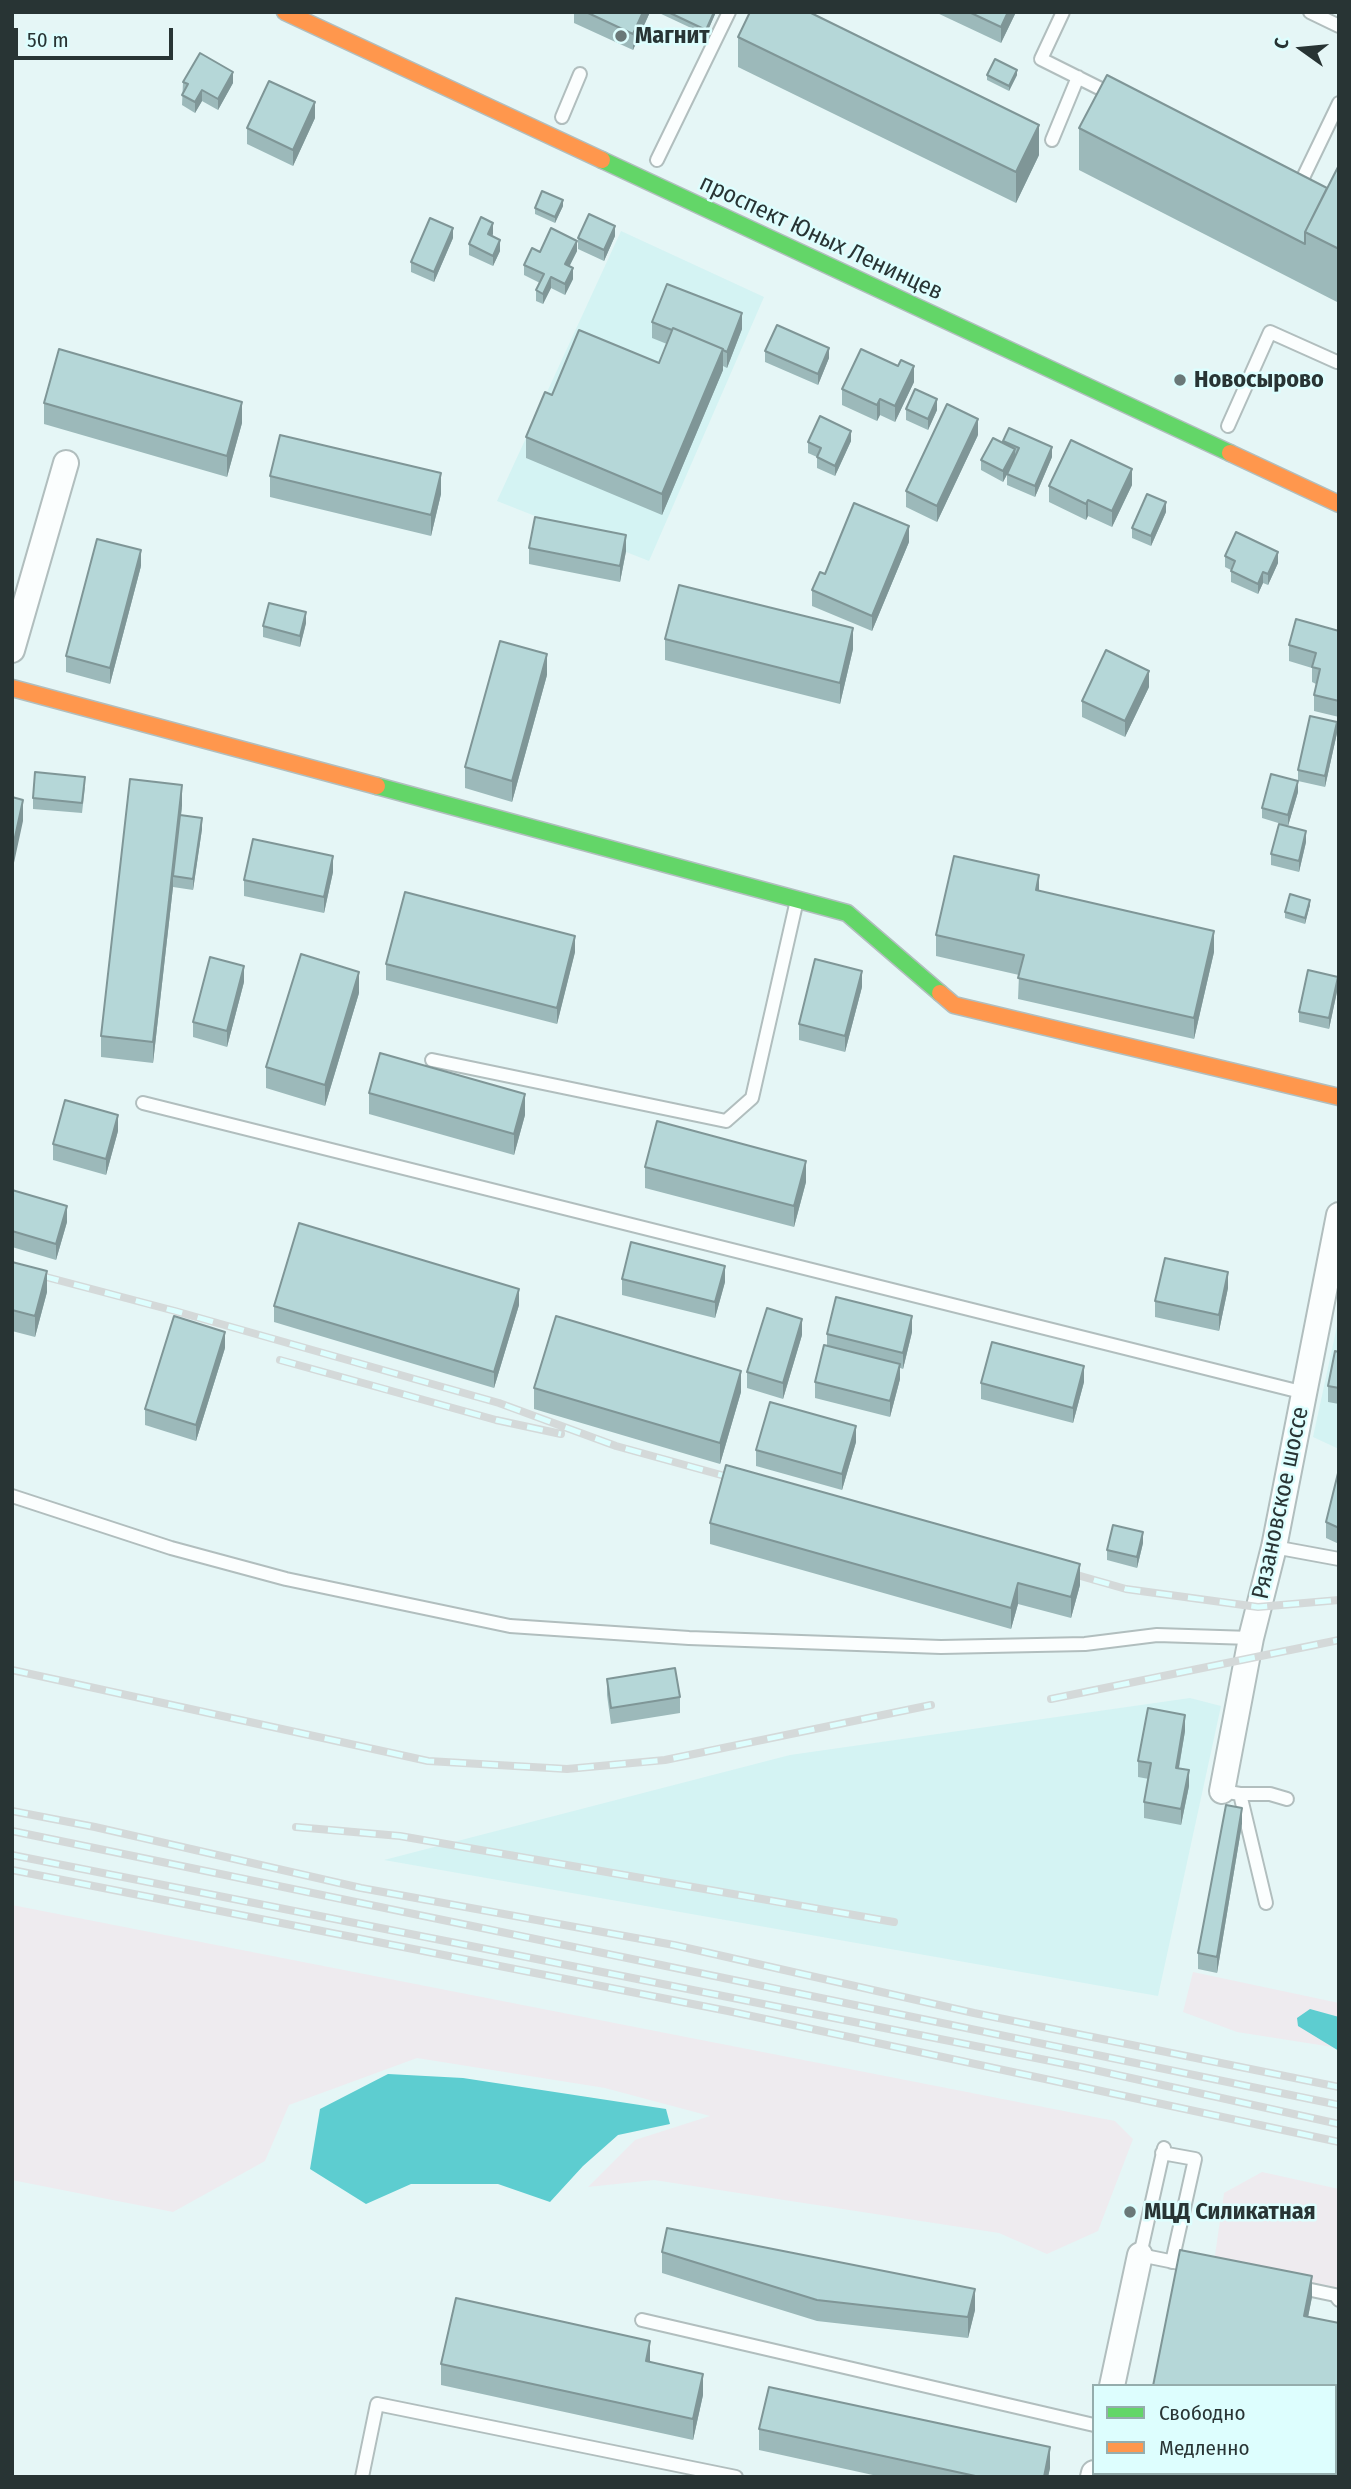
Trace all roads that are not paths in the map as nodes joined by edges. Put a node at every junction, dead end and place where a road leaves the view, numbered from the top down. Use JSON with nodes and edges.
{"nodes":[{"id":1,"x":285,"y":12,"type":"edge"},
{"id":2,"x":729,"y":12,"type":"edge"},
{"id":3,"x":1063,"y":12,"type":"edge"},
{"id":4,"x":1310,"y":12,"type":"edge"},
{"id":5,"x":1339,"y":26,"type":"edge"},
{"id":6,"x":580,"y":74,"type":"dead end"},
{"id":7,"x":1078,"y":77,"type":"junction"},
{"id":8,"x":1127,"y":101,"type":"edge"},
{"id":9,"x":1339,"y":103,"type":"edge"},
{"id":10,"x":562,"y":116,"type":"dead end"},
{"id":11,"x":1052,"y":140,"type":"dead end"},
{"id":12,"x":657,"y":161,"type":"dead end"},
{"id":13,"x":1287,"y":180,"type":"edge"},
{"id":14,"x":1336,"y":362,"type":"dead end"},
{"id":15,"x":1228,"y":426,"type":"dead end"},
{"id":16,"x":66,"y":463,"type":"dead end"},
{"id":17,"x":1339,"y":504,"type":"edge"},
{"id":18,"x":12,"y":649,"type":"edge"},
{"id":19,"x":12,"y":688,"type":"edge"},
{"id":20,"x":797,"y":900,"type":"junction"},
{"id":21,"x":432,"y":1059,"type":"dead end"},
{"id":22,"x":1339,"y":1097,"type":"edge"},
{"id":23,"x":143,"y":1103,"type":"dead end"},
{"id":24,"x":1339,"y":1215,"type":"edge"},
{"id":25,"x":1305,"y":1393,"type":"junction"},
{"id":26,"x":12,"y":1496,"type":"edge"},
{"id":27,"x":1274,"y":1547,"type":"junction"},
{"id":28,"x":1339,"y":1559,"type":"edge"},
{"id":29,"x":1251,"y":1638,"type":"junction"},
{"id":30,"x":1231,"y":1792,"type":"junction"},
{"id":31,"x":1287,"y":1799,"type":"dead end"},
{"id":32,"x":1266,"y":1903,"type":"dead end"},
{"id":33,"x":1140,"y":2255,"type":"junction"},
{"id":34,"x":1172,"y":2262,"type":"junction"},
{"id":35,"x":1213,"y":2270,"type":"edge"},
{"id":36,"x":1281,"y":2284,"type":"edge"},
{"id":37,"x":1339,"y":2300,"type":"edge"},
{"id":38,"x":642,"y":2320,"type":"dead end"},
{"id":39,"x":1112,"y":2384,"type":"edge"},
{"id":40,"x":1092,"y":2425,"type":"edge"},
{"id":41,"x":362,"y":2477,"type":"edge"},
{"id":42,"x":736,"y":2477,"type":"edge"}],
"edges":[{"from":1,"to":17,"type":"street","name":"проспект Юных Ленинцев"},
{"from":2,"to":12,"type":"lane"},
{"from":3,"to":7,"type":"lane"},
{"from":4,"to":5,"type":"lane"},
{"from":6,"to":10,"type":"lane"},
{"from":7,"to":8,"type":"lane"},
{"from":7,"to":11,"type":"lane"},
{"from":9,"to":13,"type":"lane"},
{"from":14,"to":15,"type":"lane"},
{"from":16,"to":18,"type":"street"},
{"from":19,"to":20,"type":"street"},
{"from":20,"to":21,"type":"lane"},
{"from":20,"to":22,"type":"street"},
{"from":23,"to":25,"type":"lane"},
{"from":24,"to":25,"type":"street","name":"Рязановское шоссе"},
{"from":25,"to":27,"type":"street","name":"Рязановское шоссе"},
{"from":26,"to":29,"type":"lane"},
{"from":27,"to":28,"type":"lane"},
{"from":27,"to":29,"type":"street","name":"Рязановское шоссе"},
{"from":29,"to":30,"type":"street","name":"Рязановское шоссе"},
{"from":30,"to":31,"type":"lane"},
{"from":30,"to":32,"type":"lane"},
{"from":33,"to":34,"type":"lane"},
{"from":33,"to":34,"type":"lane"},
{"from":33,"to":39,"type":"street"},
{"from":34,"to":35,"type":"lane"},
{"from":36,"to":37,"type":"lane"},
{"from":38,"to":40,"type":"lane"},
{"from":41,"to":42,"type":"lane"}]}
